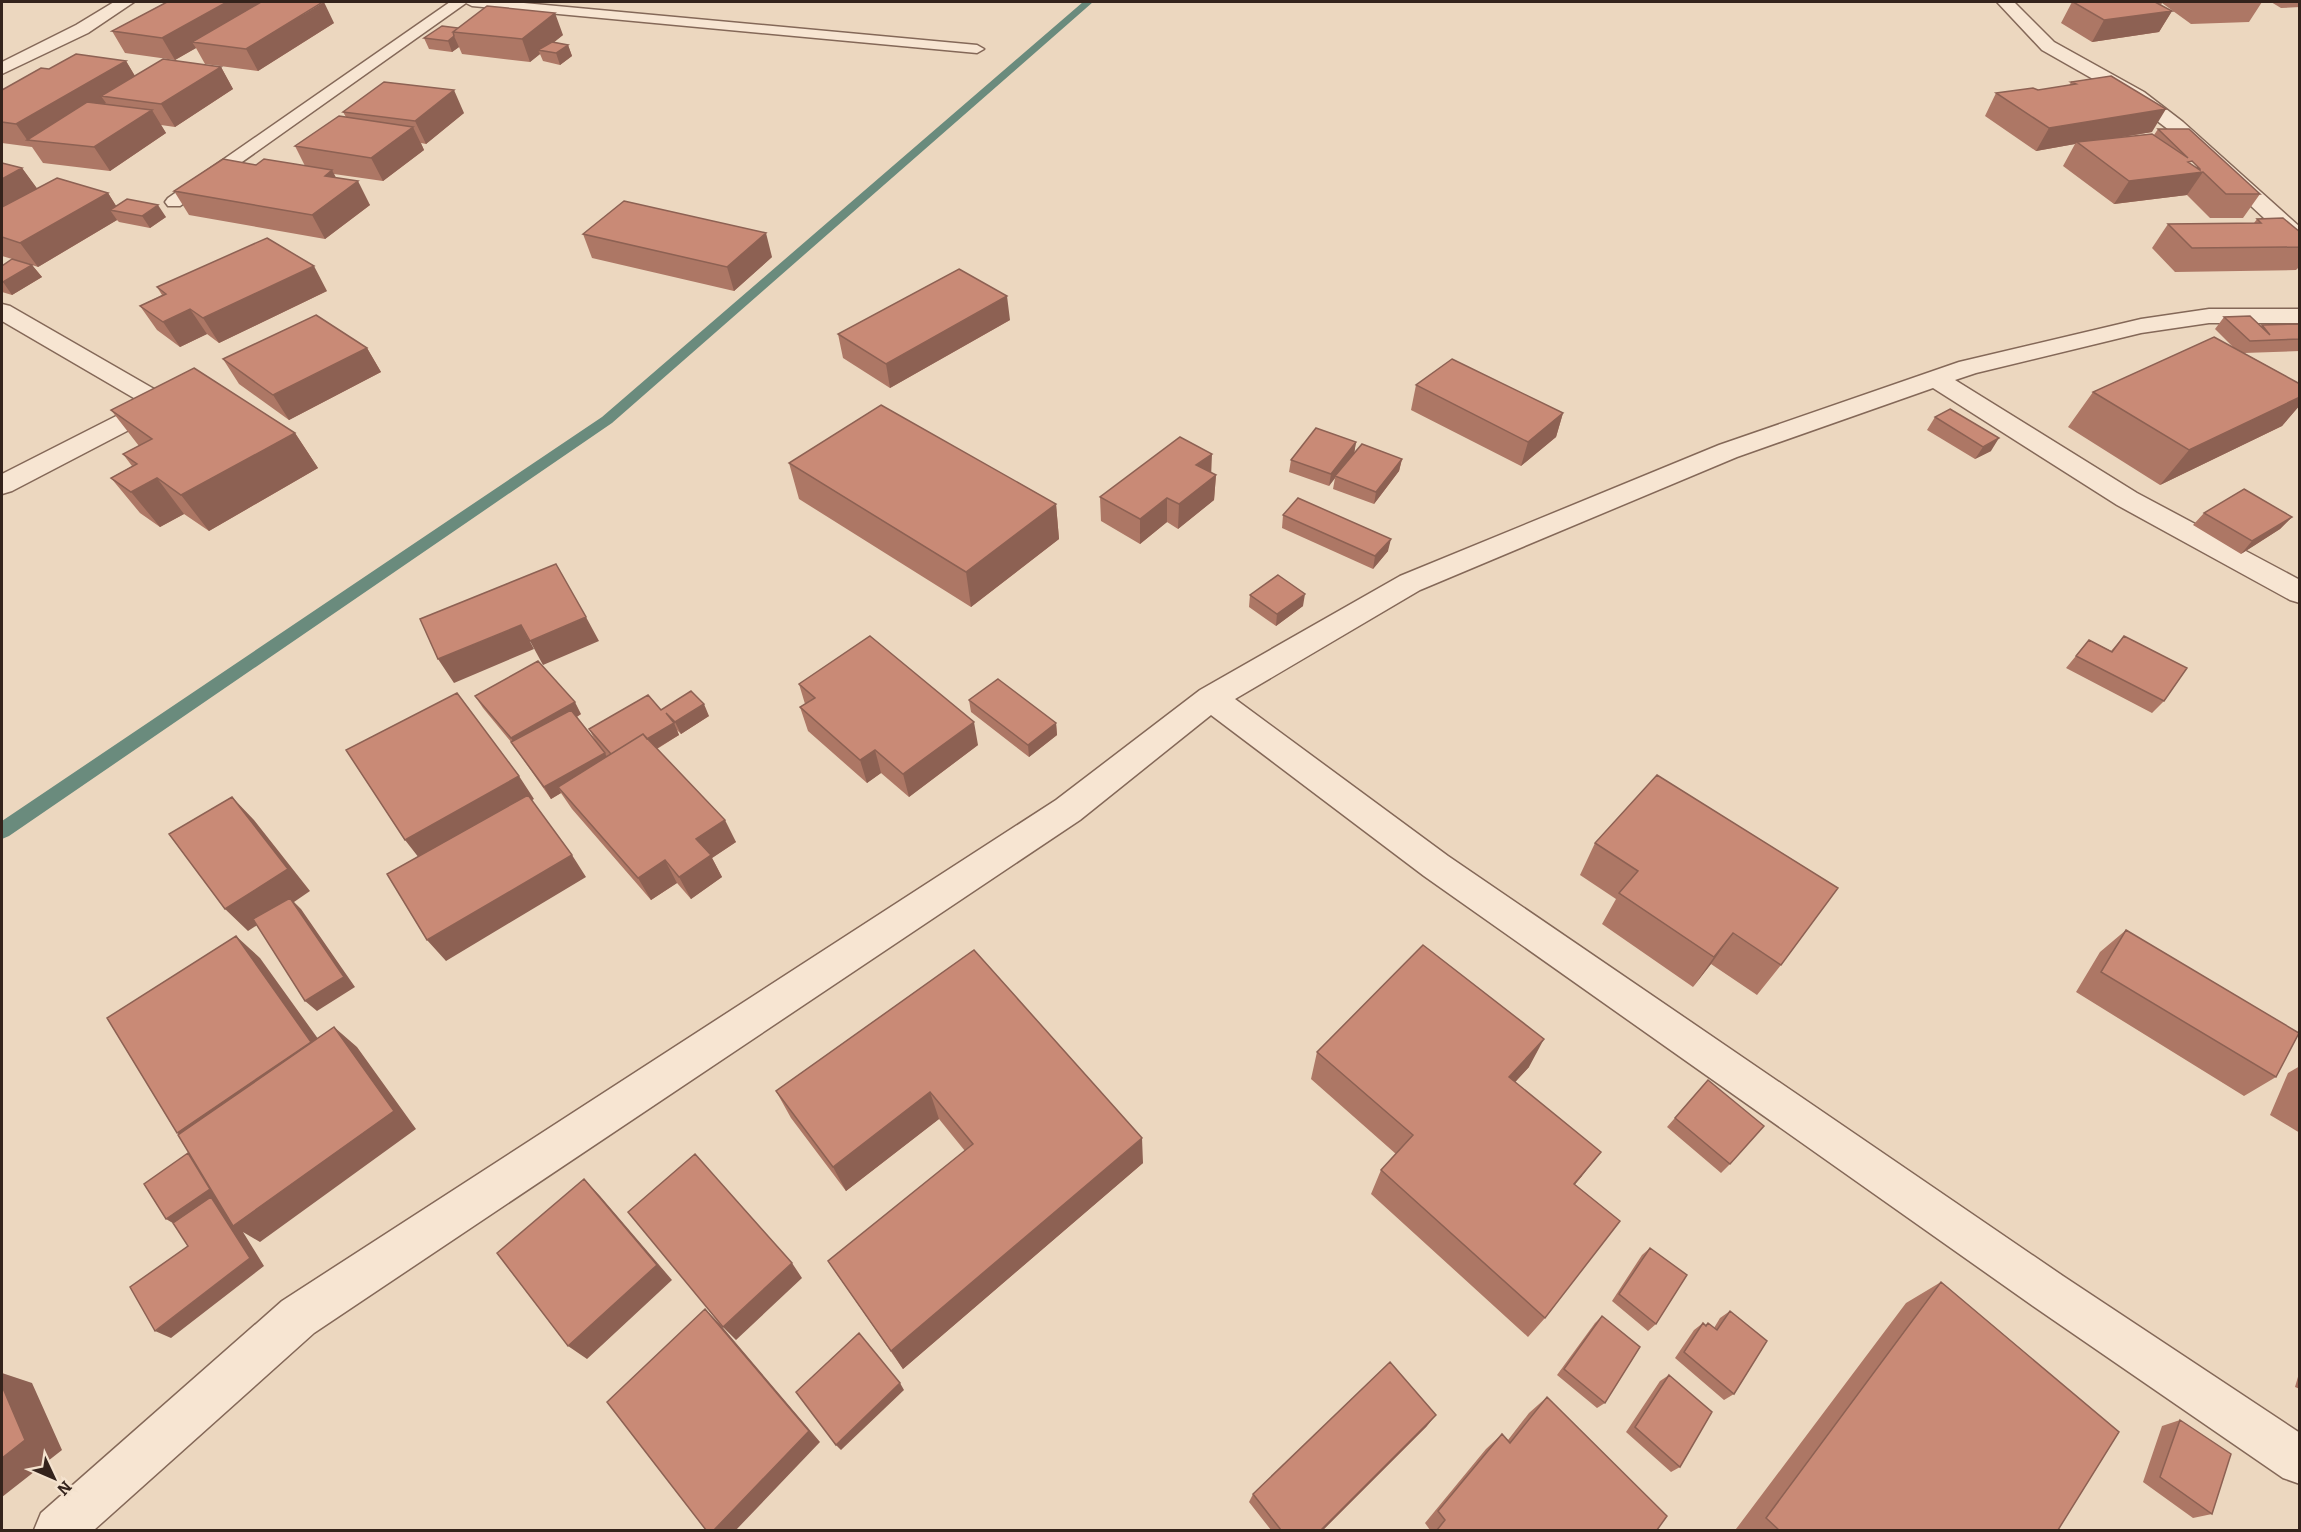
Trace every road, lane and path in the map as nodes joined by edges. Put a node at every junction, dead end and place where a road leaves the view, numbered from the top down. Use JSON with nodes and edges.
{"nodes":[{"id":1,"x":125,"y":2,"type":"edge"},
{"id":2,"x":459,"y":2,"type":"edge"},
{"id":3,"x":472,"y":2,"type":"edge"},
{"id":4,"x":661,"y":2,"type":"edge"},
{"id":5,"x":2005,"y":2,"type":"edge"},
{"id":6,"x":644,"y":17,"type":"junction"},
{"id":7,"x":977,"y":49,"type":"dead end"},
{"id":8,"x":2,"y":69,"type":"edge"},
{"id":9,"x":174,"y":202,"type":"edge"},
{"id":10,"x":2300,"y":239,"type":"edge"},
{"id":11,"x":2,"y":311,"type":"edge"},
{"id":12,"x":2300,"y":316,"type":"edge"},
{"id":13,"x":1935,"y":378,"type":"junction"},
{"id":14,"x":2,"y":485,"type":"edge"},
{"id":15,"x":2300,"y":593,"type":"edge"},
{"id":16,"x":1211,"y":698,"type":"junction"},
{"id":17,"x":2300,"y":1461,"type":"edge"},
{"id":18,"x":58,"y":1530,"type":"edge"}],
"edges":[{"from":1,"to":8,"type":"street"},
{"from":2,"to":9,"type":"lane"},
{"from":3,"to":6,"type":"lane"},
{"from":4,"to":6,"type":"lane"},
{"from":5,"to":10,"type":"street"},
{"from":6,"to":7,"type":"lane"},
{"from":11,"to":14,"type":"street"},
{"from":12,"to":13,"type":"street"},
{"from":13,"to":15,"type":"street"},
{"from":13,"to":16,"type":"street"},
{"from":16,"to":17,"type":"street"},
{"from":16,"to":18,"type":"street"}]}
